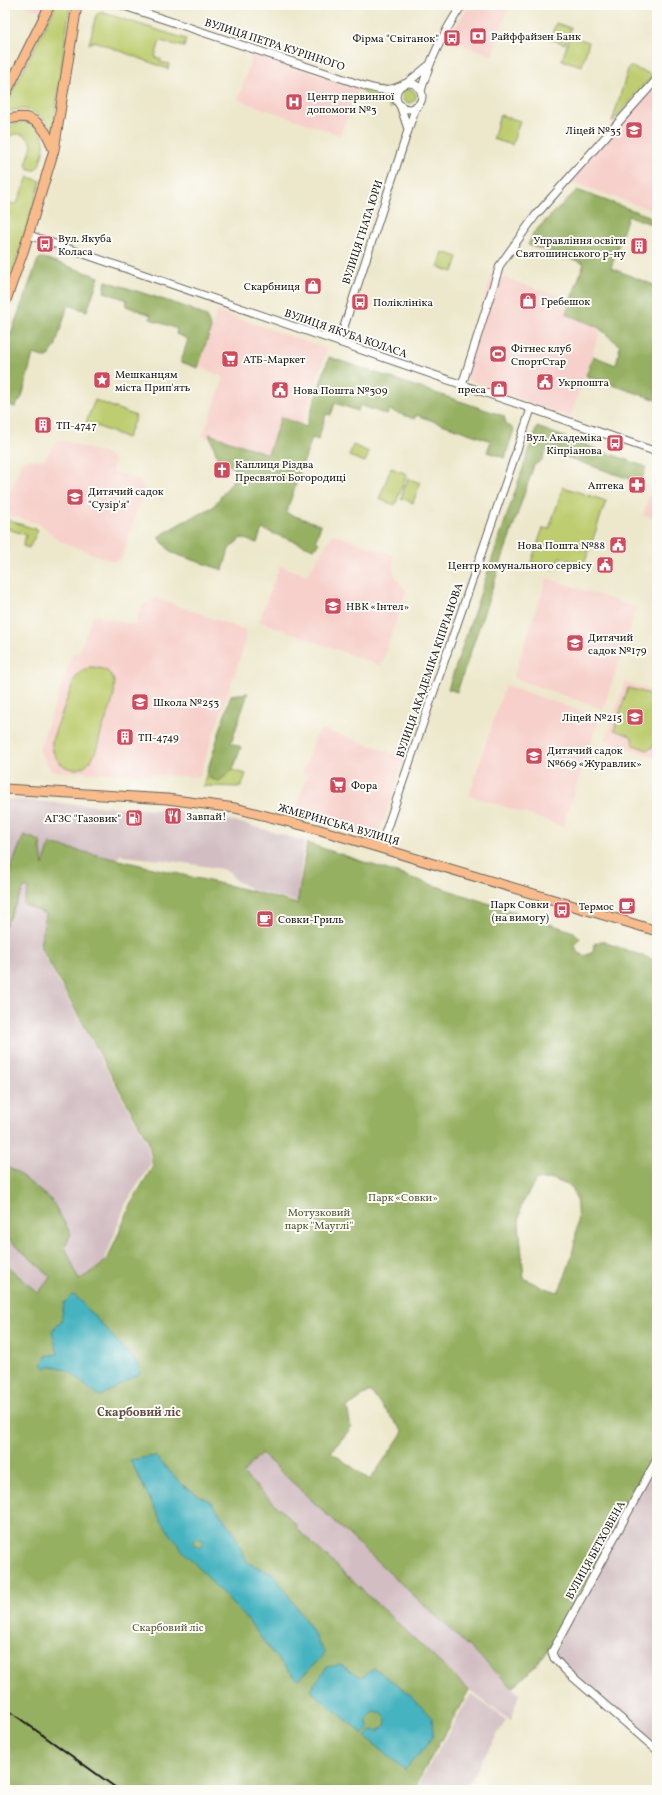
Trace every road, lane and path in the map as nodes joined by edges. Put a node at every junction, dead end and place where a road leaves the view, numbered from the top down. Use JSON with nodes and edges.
{"nodes":[{"id":1,"x":50,"y":5,"type":"edge"},
{"id":2,"x":77,"y":5,"type":"edge"},
{"id":3,"x":120,"y":5,"type":"edge"},
{"id":4,"x":462,"y":5,"type":"edge"},
{"id":5,"x":428,"y":66,"type":"junction"},
{"id":6,"x":657,"y":79,"type":"edge"},
{"id":7,"x":407,"y":83,"type":"junction"},
{"id":8,"x":400,"y":86,"type":"junction"},
{"id":9,"x":421,"y":91,"type":"junction"},
{"id":10,"x":5,"y":95,"type":"edge"},
{"id":11,"x":400,"y":105,"type":"junction"},
{"id":12,"x":416,"y":106,"type":"junction"},
{"id":13,"x":5,"y":121,"type":"edge"},
{"id":14,"x":408,"y":129,"type":"junction"},
{"id":15,"x":54,"y":150,"type":"junction"},
{"id":16,"x":29,"y":235,"type":"junction"},
{"id":17,"x":12,"y":284,"type":"junction"},
{"id":18,"x":5,"y":292,"type":"edge"},
{"id":19,"x":5,"y":303,"type":"edge"},
{"id":20,"x":338,"y":342,"type":"junction"},
{"id":21,"x":462,"y":385,"type":"junction"},
{"id":22,"x":531,"y":409,"type":"junction"},
{"id":23,"x":657,"y":452,"type":"edge"},
{"id":24,"x":5,"y":789,"type":"edge"},
{"id":25,"x":380,"y":848,"type":"junction"},
{"id":26,"x":657,"y":931,"type":"edge"},
{"id":27,"x":657,"y":1459,"type":"edge"},
{"id":28,"x":657,"y":1750,"type":"edge"}],
"edges":[{"from":1,"to":10,"type":"main road"},
{"from":2,"to":15,"type":"main road"},
{"from":3,"to":8,"type":"street","name":"ВУЛИЦЯ ПЕТРА КУРІННОГО"},
{"from":4,"to":5,"type":"street"},
{"from":5,"to":7,"type":"street"},
{"from":5,"to":9,"type":"street"},
{"from":6,"to":21,"type":"street"},
{"from":7,"to":8,"type":"street"},
{"from":7,"to":9,"type":"street"},
{"from":8,"to":11,"type":"street"},
{"from":9,"to":12,"type":"street"},
{"from":11,"to":12,"type":"street"},
{"from":11,"to":14,"type":"street"},
{"from":12,"to":14,"type":"street","name":"ВУЛИЦЯ ГНАТА ЮРИ"},
{"from":13,"to":15,"type":"main road"},
{"from":14,"to":20,"type":"street","name":"ВУЛИЦЯ ГНАТА ЮРИ"},
{"from":15,"to":16,"type":"main road"},
{"from":16,"to":17,"type":"main road"},
{"from":16,"to":20,"type":"street","name":"ВУЛИЦЯ ЯКУБА КОЛАСА"},
{"from":17,"to":18,"type":"main road"},
{"from":17,"to":19,"type":"main road"},
{"from":20,"to":21,"type":"street","name":"ВУЛИЦЯ ЯКУБА КОЛАСА"},
{"from":21,"to":22,"type":"street","name":"ВУЛИЦЯ ЯКУБА КОЛАСА"},
{"from":22,"to":23,"type":"street","name":"ВУЛИЦЯ ЯКУБА КОЛАСА"},
{"from":22,"to":25,"type":"street","name":"ВУЛИЦЯ АКАДЕМІКА КІПРІАНОВА"},
{"from":24,"to":25,"type":"main road","name":"ЖМЕРИНСЬКА ВУЛИЦЯ"},
{"from":25,"to":26,"type":"main road","name":"ЖМЕРИНСЬКА ВУЛИЦЯ"},
{"from":27,"to":28,"type":"street","name":"ВУЛИЦЯ БЕТХОВЕНА"}]}
